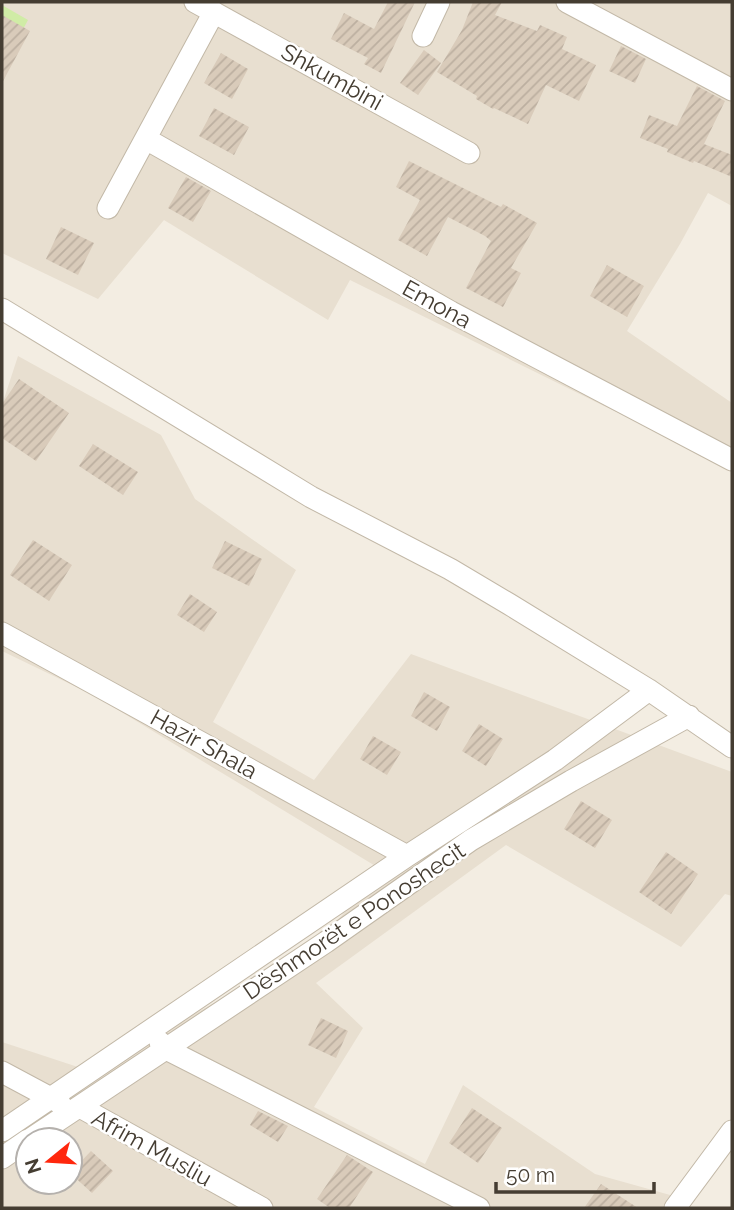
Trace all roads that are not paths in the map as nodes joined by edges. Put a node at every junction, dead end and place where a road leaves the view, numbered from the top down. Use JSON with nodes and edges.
{"nodes":[{"id":1,"x":195,"y":2,"type":"edge"},
{"id":2,"x":439,"y":2,"type":"edge"},
{"id":3,"x":567,"y":2,"type":"edge"},
{"id":4,"x":214,"y":12,"type":"junction"},
{"id":5,"x":423,"y":36,"type":"dead end"},
{"id":6,"x":732,"y":90,"type":"edge"},
{"id":7,"x":146,"y":139,"type":"junction"},
{"id":8,"x":469,"y":153,"type":"dead end"},
{"id":9,"x":108,"y":208,"type":"dead end"},
{"id":10,"x":2,"y":309,"type":"edge"},
{"id":11,"x":732,"y":460,"type":"edge"},
{"id":12,"x":2,"y":633,"type":"edge"},
{"id":13,"x":649,"y":690,"type":"junction"},
{"id":14,"x":689,"y":716,"type":"junction"},
{"id":15,"x":732,"y":747,"type":"edge"},
{"id":16,"x":490,"y":802,"type":"junction"},
{"id":17,"x":504,"y":821,"type":"junction"},
{"id":18,"x":407,"y":856,"type":"junction"},
{"id":19,"x":149,"y":1030,"type":"junction"},
{"id":20,"x":166,"y":1049,"type":"junction"},
{"id":21,"x":2,"y":1072,"type":"edge"},
{"id":22,"x":49,"y":1097,"type":"junction"},
{"id":23,"x":77,"y":1109,"type":"junction"},
{"id":24,"x":50,"y":1126,"type":"edge"},
{"id":25,"x":2,"y":1131,"type":"edge"},
{"id":26,"x":732,"y":1131,"type":"edge"},
{"id":27,"x":262,"y":1208,"type":"edge"},
{"id":28,"x":479,"y":1208,"type":"edge"},
{"id":29,"x":676,"y":1208,"type":"edge"}],
"edges":[{"from":1,"to":4,"type":"street","name":"Shkumbini"},
{"from":2,"to":5,"type":"street"},
{"from":3,"to":6,"type":"street"},
{"from":4,"to":7,"type":"street"},
{"from":4,"to":8,"type":"street","name":"Shkumbini"},
{"from":7,"to":9,"type":"street"},
{"from":7,"to":11,"type":"street","name":"Emona"},
{"from":10,"to":13,"type":"street"},
{"from":12,"to":18,"type":"street","name":"Hazir Shala"},
{"from":13,"to":14,"type":"street"},
{"from":13,"to":16,"type":"street","name":"Dëshmorët e Ponoshecit"},
{"from":14,"to":15,"type":"street"},
{"from":14,"to":17,"type":"street","name":"Dëshmorët e Ponoshecit"},
{"from":16,"to":17,"type":"street"},
{"from":16,"to":18,"type":"street","name":"Dëshmorët e Ponoshecit"},
{"from":17,"to":20,"type":"street","name":"Dëshmorët e Ponoshecit"},
{"from":18,"to":19,"type":"street","name":"Dëshmorët e Ponoshecit"},
{"from":19,"to":20,"type":"street"},
{"from":19,"to":22,"type":"street","name":"Dëshmorët e Ponoshecit"},
{"from":20,"to":23,"type":"street","name":"Dëshmorët e Ponoshecit"},
{"from":20,"to":28,"type":"street"},
{"from":21,"to":22,"type":"street","name":"Afrim Musliu"},
{"from":22,"to":23,"type":"street","name":"Afrim Musliu"},
{"from":22,"to":25,"type":"street","name":"Dëshmorët e Ponoshecit"},
{"from":23,"to":24,"type":"street","name":"Dëshmorët e Ponoshecit"},
{"from":23,"to":27,"type":"street","name":"Afrim Musliu"},
{"from":26,"to":29,"type":"street"}]}
